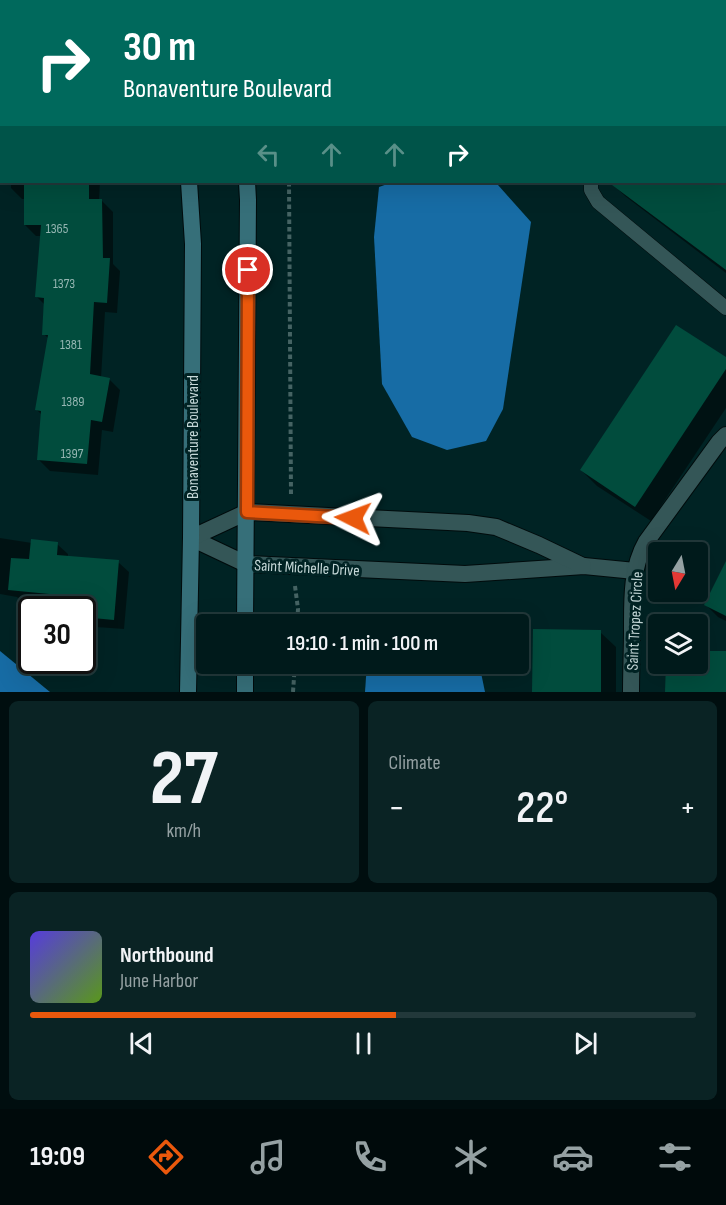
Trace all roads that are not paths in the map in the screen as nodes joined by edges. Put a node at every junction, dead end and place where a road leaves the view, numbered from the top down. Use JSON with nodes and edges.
{"nodes":[{"id":1,"x":189,"y":183,"type":"edge"},
{"id":2,"x":247,"y":183,"type":"edge"},
{"id":3,"x":591,"y":183,"type":"edge"},
{"id":4,"x":726,"y":308,"type":"edge"},
{"id":5,"x":726,"y":435,"type":"edge"},
{"id":6,"x":247,"y":512,"type":"junction"},
{"id":7,"x":191,"y":538,"type":"junction"},
{"id":8,"x":246,"y":564,"type":"junction"},
{"id":9,"x":584,"y":566,"type":"junction"},
{"id":10,"x":635,"y":571,"type":"junction"},
{"id":11,"x":245,"y":614,"type":"edge"},
{"id":12,"x":245,"y":674,"type":"edge"},
{"id":13,"x":188,"y":692,"type":"edge"},
{"id":14,"x":244,"y":692,"type":"edge"},
{"id":15,"x":631,"y":692,"type":"edge"}],
"edges":[{"from":1,"to":7,"type":"main road","name":"Bonaventure Boulevard"},
{"from":2,"to":6,"type":"main road"},
{"from":3,"to":4,"type":"lane"},
{"from":5,"to":10,"type":"street","name":"Saint Tropez Circle"},
{"from":6,"to":7,"type":"street","name":"Saint Michelle Drive"},
{"from":6,"to":8,"type":"main road"},
{"from":6,"to":9,"type":"street","name":"Saint Michelle Drive"},
{"from":7,"to":8,"type":"street","name":"Saint Michelle Drive"},
{"from":7,"to":13,"type":"main road","name":"Bonaventure Boulevard"},
{"from":8,"to":9,"type":"street","name":"Saint Michelle Drive"},
{"from":8,"to":11,"type":"main road"},
{"from":9,"to":10,"type":"street","name":"Saint Michelle Drive"},
{"from":10,"to":15,"type":"street","name":"Saint Tropez Circle"},
{"from":12,"to":14,"type":"main road"}]}
